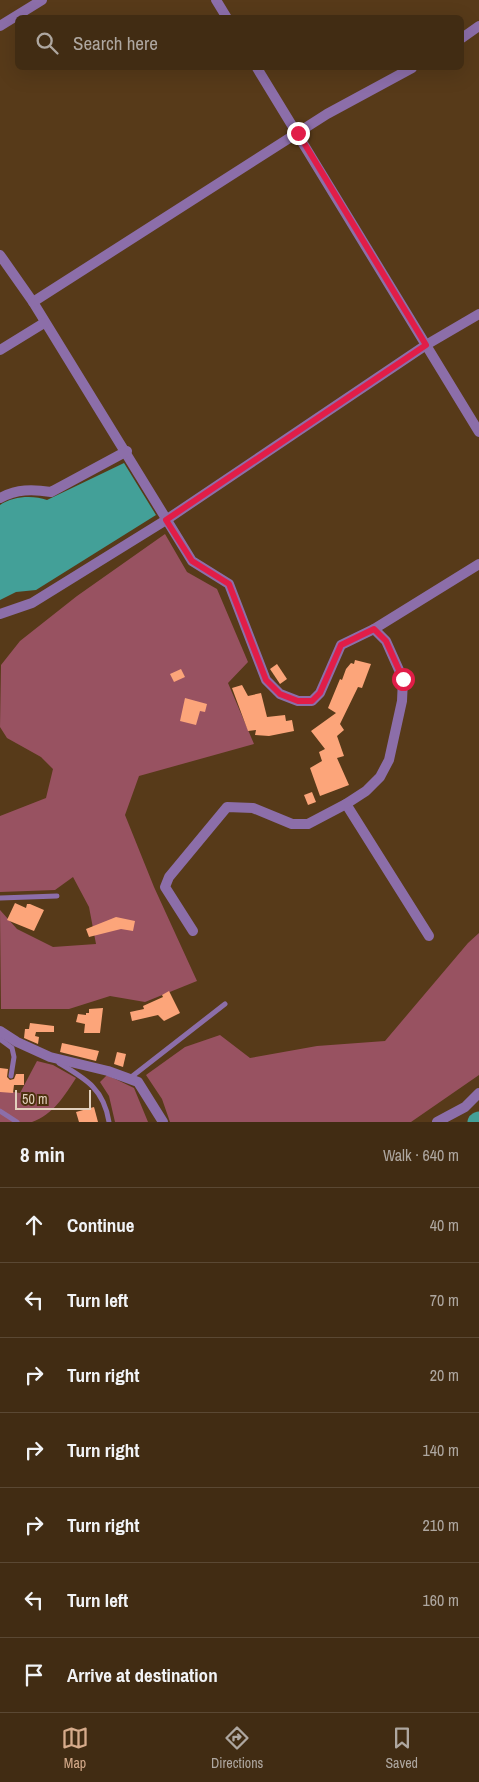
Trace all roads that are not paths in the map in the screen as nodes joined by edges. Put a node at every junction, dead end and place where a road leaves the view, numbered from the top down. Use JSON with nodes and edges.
{"nodes":[{"id":1,"x":42,"y":0,"type":"edge"},
{"id":2,"x":216,"y":0,"type":"edge"},
{"id":3,"x":18,"y":15,"type":"edge"},
{"id":4,"x":224,"y":15,"type":"edge"},
{"id":5,"x":15,"y":17,"type":"edge"},
{"id":6,"x":0,"y":26,"type":"edge"},
{"id":7,"x":479,"y":26,"type":"edge"},
{"id":8,"x":464,"y":37,"type":"edge"},
{"id":9,"x":258,"y":70,"type":"edge"},
{"id":10,"x":408,"y":70,"type":"edge"},
{"id":11,"x":298,"y":133,"type":"junction"},
{"id":12,"x":0,"y":255,"type":"edge"},
{"id":13,"x":33,"y":302,"type":"junction"},
{"id":14,"x":479,"y":314,"type":"edge"},
{"id":15,"x":44,"y":323,"type":"junction"},
{"id":16,"x":426,"y":345,"type":"junction"},
{"id":17,"x":0,"y":350,"type":"edge"},
{"id":18,"x":479,"y":432,"type":"edge"},
{"id":19,"x":127,"y":451,"type":"junction"},
{"id":20,"x":0,"y":498,"type":"edge"},
{"id":21,"x":166,"y":520,"type":"junction"},
{"id":22,"x":479,"y":564,"type":"edge"},
{"id":23,"x":0,"y":614,"type":"edge"},
{"id":24,"x":374,"y":629,"type":"junction"},
{"id":25,"x":346,"y":804,"type":"junction"},
{"id":26,"x":57,"y":896,"type":"dead end"},
{"id":27,"x":0,"y":898,"type":"edge"},
{"id":28,"x":193,"y":931,"type":"dead end"},
{"id":29,"x":429,"y":936,"type":"dead end"},
{"id":30,"x":225,"y":1004,"type":"dead end"},
{"id":31,"x":0,"y":1031,"type":"edge"},
{"id":32,"x":0,"y":1039,"type":"edge"},
{"id":33,"x":50,"y":1057,"type":"junction"},
{"id":34,"x":11,"y":1076,"type":"dead end"},
{"id":35,"x":129,"y":1079,"type":"junction"},
{"id":36,"x":479,"y":1093,"type":"edge"},
{"id":37,"x":0,"y":1111,"type":"edge"},
{"id":38,"x":17,"y":1122,"type":"edge"},
{"id":39,"x":109,"y":1122,"type":"edge"},
{"id":40,"x":162,"y":1122,"type":"edge"},
{"id":41,"x":437,"y":1122,"type":"edge"}],
"edges":[{"from":1,"to":3,"type":"street"},
{"from":2,"to":4,"type":"street"},
{"from":5,"to":6,"type":"street"},
{"from":7,"to":8,"type":"street"},
{"from":9,"to":11,"type":"street"},
{"from":10,"to":11,"type":"street"},
{"from":11,"to":13,"type":"street"},
{"from":11,"to":16,"type":"street"},
{"from":12,"to":13,"type":"street"},
{"from":13,"to":15,"type":"street"},
{"from":14,"to":16,"type":"street"},
{"from":15,"to":17,"type":"street"},
{"from":15,"to":19,"type":"street"},
{"from":16,"to":18,"type":"street"},
{"from":16,"to":21,"type":"street"},
{"from":19,"to":20,"type":"street"},
{"from":19,"to":21,"type":"street"},
{"from":21,"to":23,"type":"street"},
{"from":21,"to":24,"type":"street"},
{"from":22,"to":24,"type":"street"},
{"from":24,"to":25,"type":"street"},
{"from":25,"to":28,"type":"street"},
{"from":25,"to":29,"type":"street"},
{"from":26,"to":27,"type":"lane"},
{"from":30,"to":35,"type":"lane"},
{"from":31,"to":33,"type":"street"},
{"from":32,"to":34,"type":"lane"},
{"from":33,"to":35,"type":"street"},
{"from":33,"to":39,"type":"lane"},
{"from":35,"to":40,"type":"street"},
{"from":36,"to":41,"type":"street"},
{"from":37,"to":38,"type":"lane"}]}
